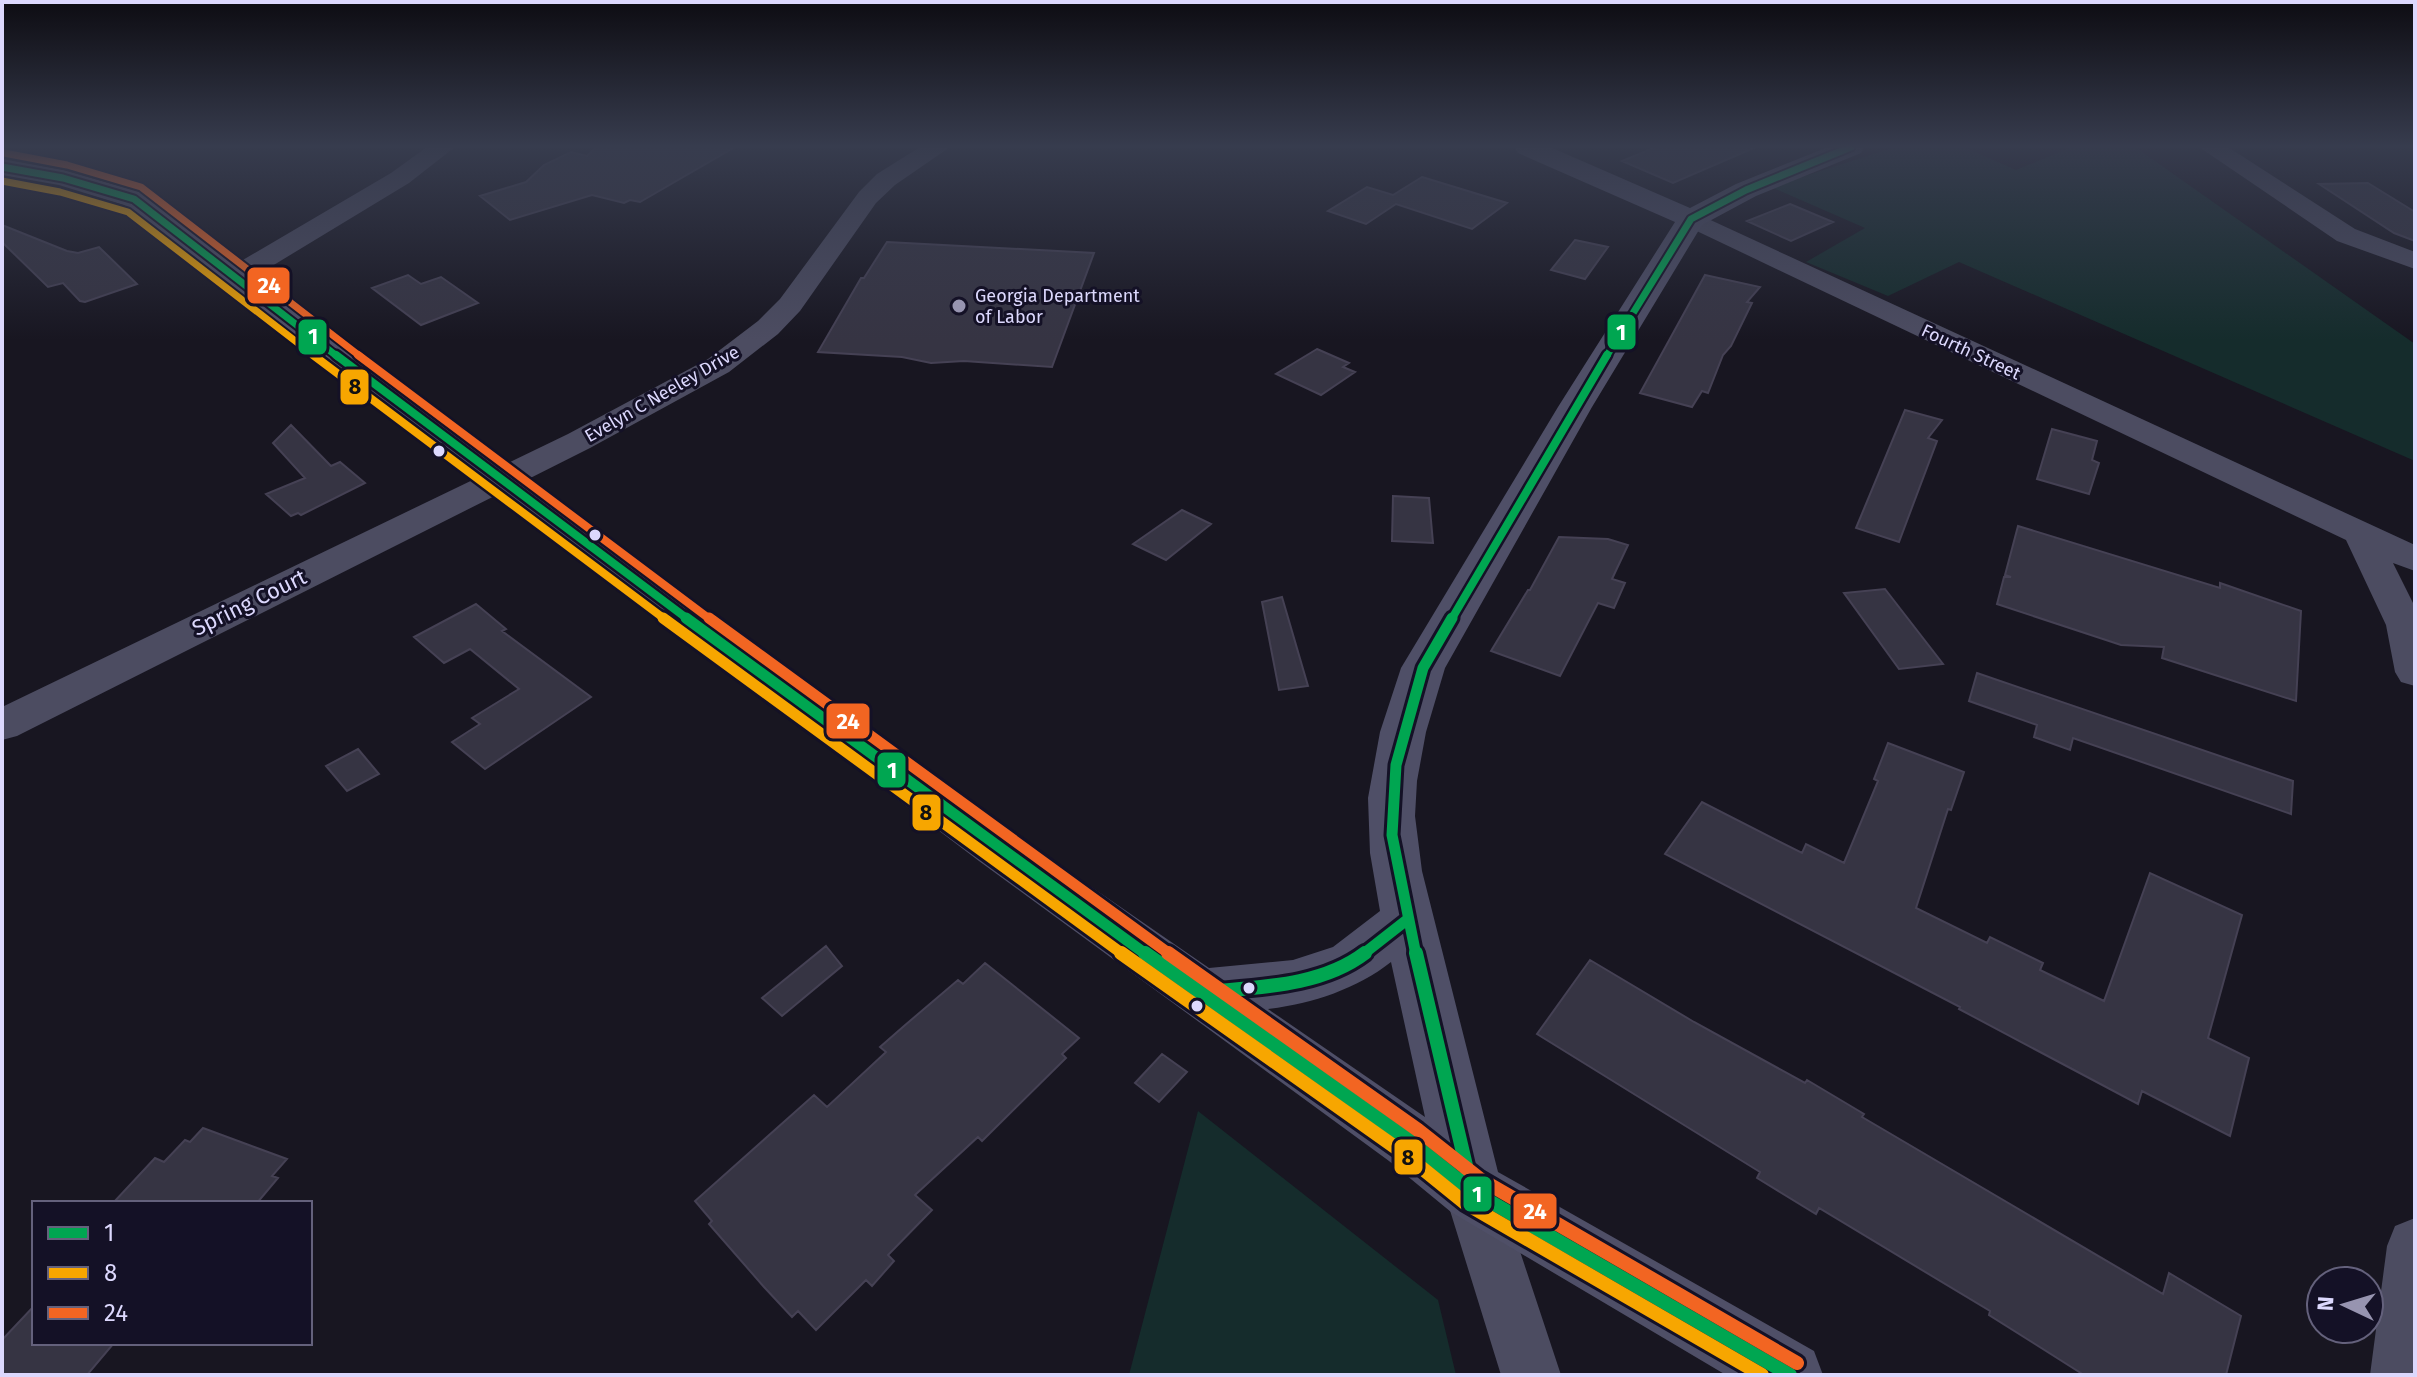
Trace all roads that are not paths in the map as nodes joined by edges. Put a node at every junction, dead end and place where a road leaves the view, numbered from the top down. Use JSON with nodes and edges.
{"nodes":[{"id":1,"x":150,"y":211,"type":"edge"},
{"id":2,"x":344,"y":211,"type":"edge"},
{"id":3,"x":855,"y":211,"type":"edge"},
{"id":4,"x":1673,"y":211,"type":"edge"},
{"id":5,"x":1706,"y":211,"type":"edge"},
{"id":6,"x":2310,"y":211,"type":"edge"},
{"id":7,"x":1691,"y":219,"type":"junction"},
{"id":8,"x":2415,"y":261,"type":"edge"},
{"id":9,"x":234,"y":277,"type":"junction"},
{"id":10,"x":497,"y":479,"type":"junction"},
{"id":11,"x":2359,"y":531,"type":"junction"},
{"id":12,"x":2415,"y":559,"type":"edge"},
{"id":13,"x":2415,"y":672,"type":"edge"},
{"id":14,"x":2,"y":725,"type":"edge"},
{"id":15,"x":1408,"y":919,"type":"junction"},
{"id":16,"x":1198,"y":993,"type":"junction"},
{"id":17,"x":1472,"y":1191,"type":"junction"},
{"id":18,"x":2415,"y":1246,"type":"edge"},
{"id":19,"x":1531,"y":1375,"type":"edge"},
{"id":20,"x":1790,"y":1375,"type":"edge"},
{"id":21,"x":2400,"y":1375,"type":"edge"}],
"edges":[{"from":1,"to":9,"type":"main road"},
{"from":2,"to":9,"type":"street"},
{"from":3,"to":10,"type":"street","name":"Evelyn C Neeley Drive"},
{"from":4,"to":7,"type":"main road","name":"Fourth Street"},
{"from":5,"to":7,"type":"main road"},
{"from":6,"to":8,"type":"street"},
{"from":7,"to":11,"type":"street","name":"Fourth Street"},
{"from":7,"to":15,"type":"main road"},
{"from":9,"to":10,"type":"main road"},
{"from":10,"to":14,"type":"street","name":"Spring Court"},
{"from":10,"to":16,"type":"main road"},
{"from":11,"to":12,"type":"street","name":"Fourth Street"},
{"from":11,"to":13,"type":"street"},
{"from":15,"to":16,"type":"main road"},
{"from":15,"to":17,"type":"main road"},
{"from":16,"to":17,"type":"main road"},
{"from":17,"to":19,"type":"street"},
{"from":17,"to":20,"type":"main road"},
{"from":18,"to":21,"type":"street"}]}
